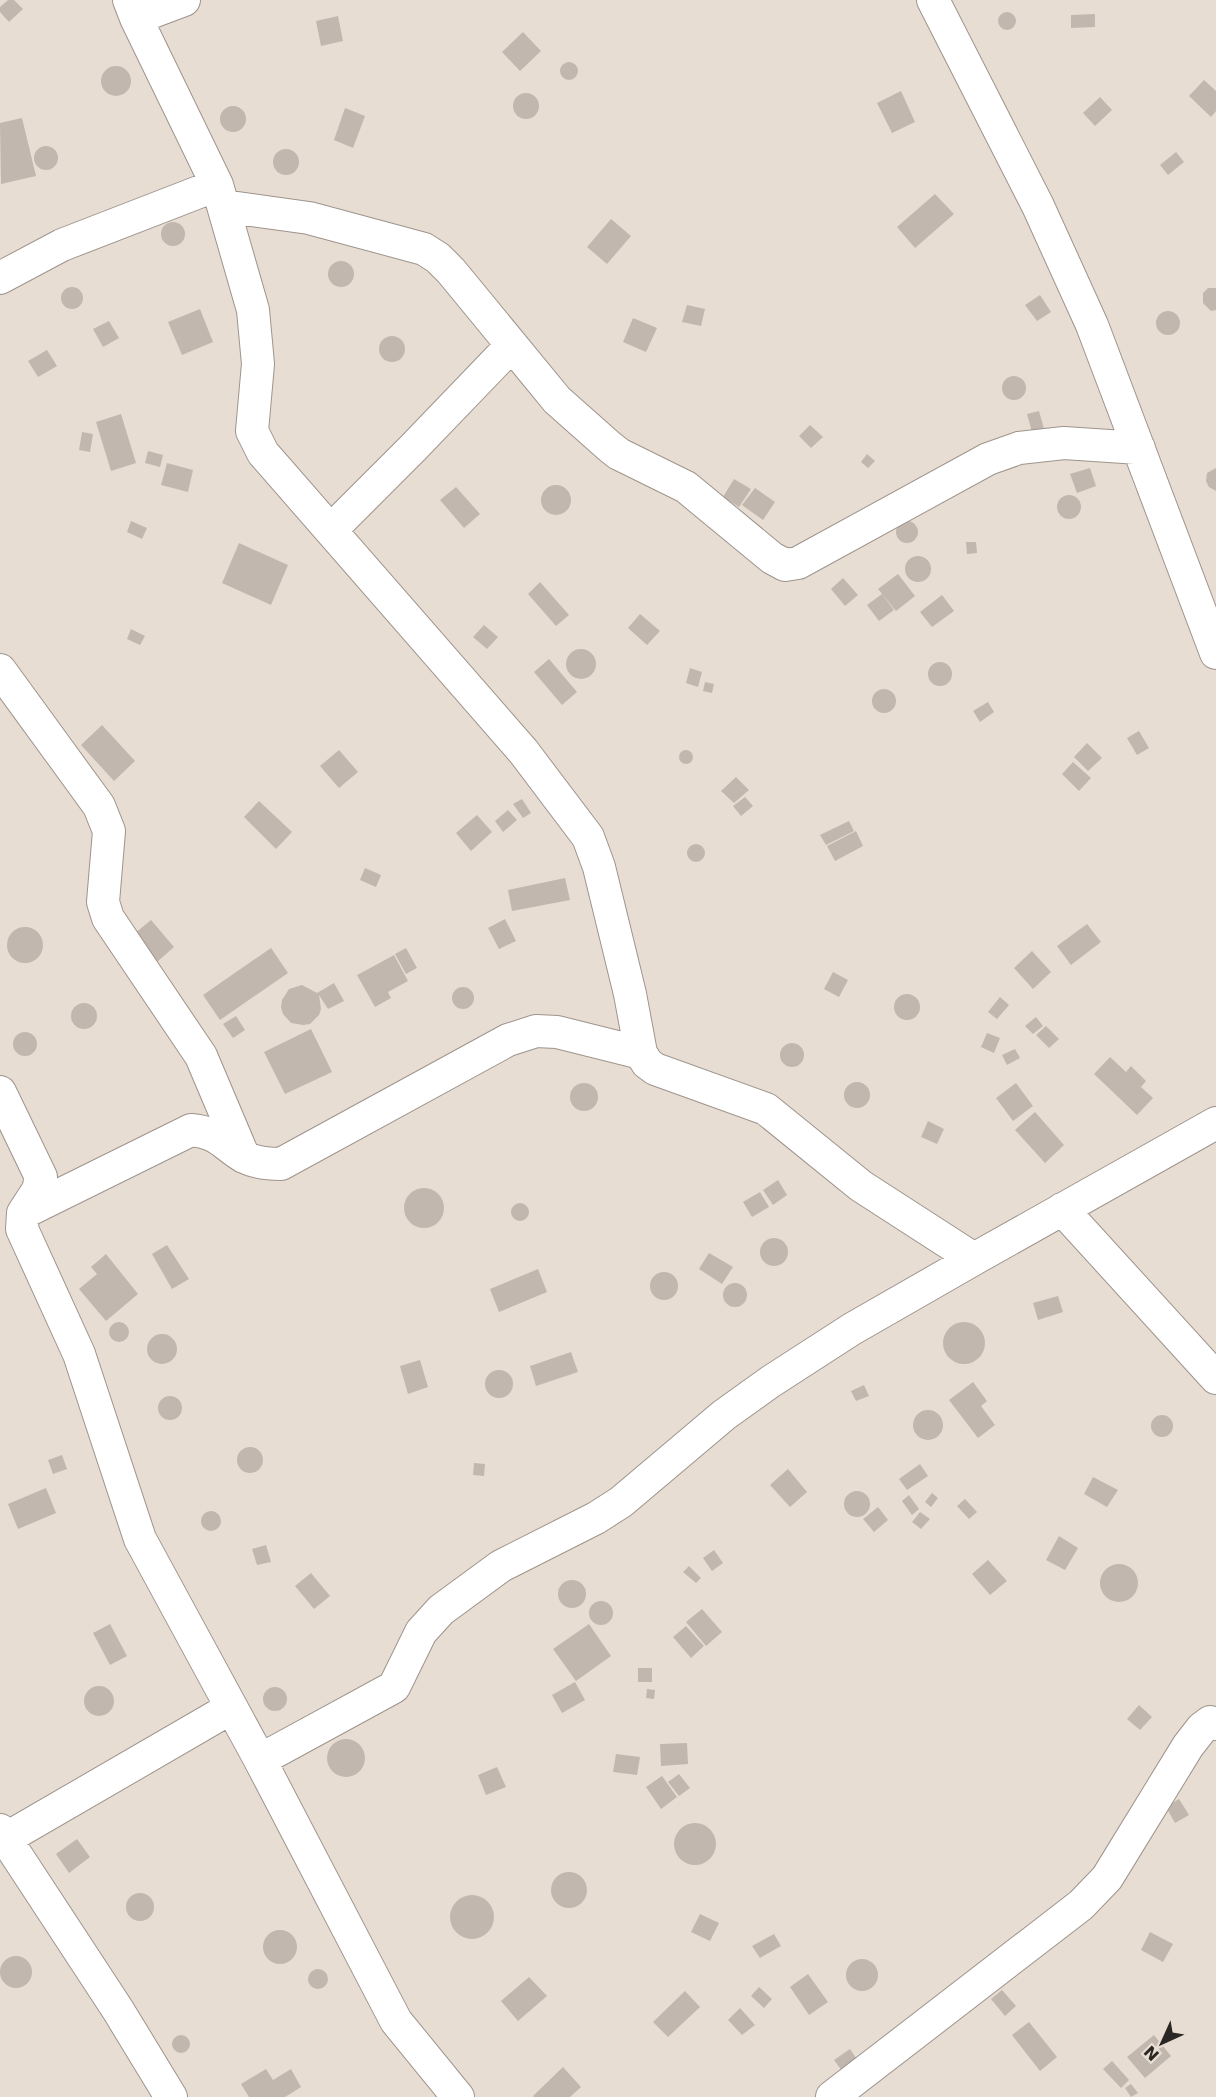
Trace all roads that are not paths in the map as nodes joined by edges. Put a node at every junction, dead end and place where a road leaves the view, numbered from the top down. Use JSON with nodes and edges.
{"nodes":[{"id":1,"x":184,"y":0,"type":"edge"},
{"id":2,"x":933,"y":0,"type":"edge"},
{"id":3,"x":133,"y":9,"type":"edge"},
{"id":4,"x":220,"y":195,"type":"junction"},
{"id":5,"x":0,"y":278,"type":"edge"},
{"id":6,"x":512,"y":345,"type":"junction"},
{"id":7,"x":1139,"y":448,"type":"junction"},
{"id":8,"x":331,"y":530,"type":"junction"},
{"id":9,"x":1216,"y":653,"type":"edge"},
{"id":10,"x":0,"y":670,"type":"edge"},
{"id":11,"x":641,"y":1053,"type":"junction"},
{"id":12,"x":0,"y":1092,"type":"edge"},
{"id":13,"x":1216,"y":1123,"type":"edge"},
{"id":14,"x":244,"y":1156,"type":"junction"},
{"id":15,"x":1062,"y":1209,"type":"junction"},
{"id":16,"x":23,"y":1213,"type":"junction"},
{"id":17,"x":974,"y":1259,"type":"junction"},
{"id":18,"x":1216,"y":1378,"type":"edge"},
{"id":19,"x":231,"y":1708,"type":"junction"},
{"id":20,"x":1216,"y":1724,"type":"edge"},
{"id":21,"x":260,"y":1760,"type":"junction"},
{"id":22,"x":2,"y":1837,"type":"edge"},
{"id":23,"x":171,"y":2097,"type":"edge"},
{"id":24,"x":458,"y":2097,"type":"edge"},
{"id":25,"x":832,"y":2097,"type":"edge"}],
"edges":[{"from":1,"to":3,"type":"street"},
{"from":2,"to":7,"type":"street"},
{"from":3,"to":4,"type":"street"},
{"from":4,"to":5,"type":"street"},
{"from":4,"to":6,"type":"street"},
{"from":4,"to":8,"type":"street"},
{"from":6,"to":7,"type":"street"},
{"from":6,"to":8,"type":"street"},
{"from":7,"to":9,"type":"street"},
{"from":8,"to":11,"type":"street"},
{"from":10,"to":14,"type":"street"},
{"from":11,"to":14,"type":"street"},
{"from":11,"to":17,"type":"street"},
{"from":12,"to":16,"type":"street"},
{"from":13,"to":15,"type":"street"},
{"from":14,"to":16,"type":"street"},
{"from":15,"to":17,"type":"street"},
{"from":15,"to":18,"type":"street"},
{"from":16,"to":19,"type":"street"},
{"from":17,"to":21,"type":"street"},
{"from":19,"to":21,"type":"street"},
{"from":19,"to":22,"type":"street"},
{"from":20,"to":25,"type":"street"},
{"from":21,"to":24,"type":"street"},
{"from":22,"to":23,"type":"street"}]}
